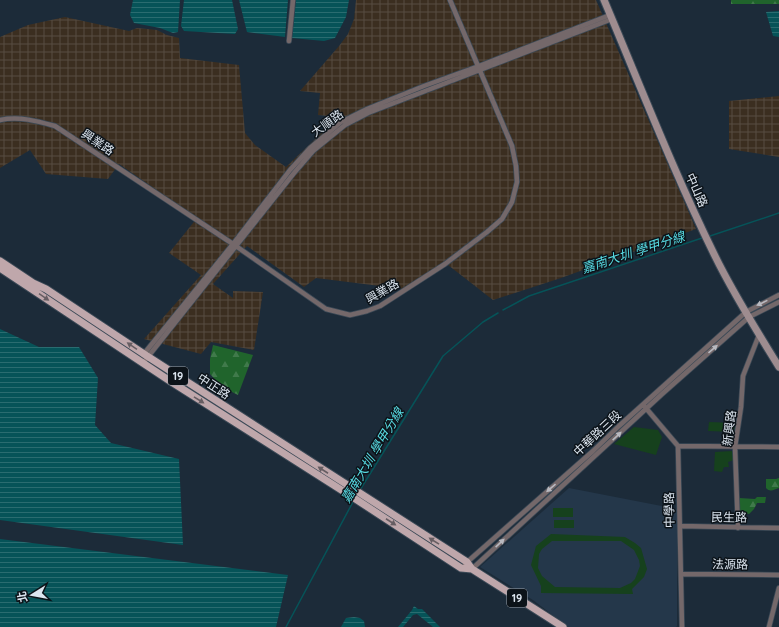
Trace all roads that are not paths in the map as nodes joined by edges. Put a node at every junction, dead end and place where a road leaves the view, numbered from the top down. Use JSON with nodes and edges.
{"nodes":[{"id":1,"x":293,"y":0,"type":"edge"},
{"id":2,"x":450,"y":0,"type":"edge"},
{"id":3,"x":604,"y":0,"type":"edge"},
{"id":4,"x":611,"y":17,"type":"junction"},
{"id":5,"x":289,"y":41,"type":"dead end"},
{"id":6,"x":479,"y":68,"type":"junction"},
{"id":7,"x":0,"y":120,"type":"edge"},
{"id":8,"x":234,"y":245,"type":"junction"},
{"id":9,"x":0,"y":261,"type":"edge"},
{"id":10,"x":0,"y":268,"type":"edge"},
{"id":11,"x":779,"y":296,"type":"edge"},
{"id":12,"x":779,"y":302,"type":"edge"},
{"id":13,"x":748,"y":315,"type":"junction"},
{"id":14,"x":93,"y":320,"type":"junction"},
{"id":15,"x":88,"y":327,"type":"junction"},
{"id":16,"x":759,"y":334,"type":"junction"},
{"id":17,"x":145,"y":355,"type":"junction"},
{"id":18,"x":141,"y":362,"type":"junction"},
{"id":19,"x":779,"y":367,"type":"edge"},
{"id":20,"x":645,"y":407,"type":"junction"},
{"id":21,"x":678,"y":446,"type":"junction"},
{"id":22,"x":735,"y":447,"type":"junction"},
{"id":23,"x":779,"y":447,"type":"edge"},
{"id":24,"x":358,"y":496,"type":"junction"},
{"id":25,"x":680,"y":526,"type":"junction"},
{"id":26,"x":738,"y":528,"type":"junction"},
{"id":27,"x":779,"y":528,"type":"edge"},
{"id":28,"x":467,"y":562,"type":"junction"},
{"id":29,"x":461,"y":568,"type":"junction"},
{"id":30,"x":472,"y":569,"type":"junction"},
{"id":31,"x":681,"y":574,"type":"junction"},
{"id":32,"x":779,"y":575,"type":"edge"},
{"id":33,"x":779,"y":588,"type":"edge"},
{"id":34,"x":562,"y":627,"type":"edge"},
{"id":35,"x":682,"y":627,"type":"edge"},
{"id":36,"x":770,"y":627,"type":"edge"}],
"edges":[{"from":1,"to":5,"type":"street"},
{"from":2,"to":6,"type":"street","name":"興業路"},
{"from":3,"to":4,"type":"main road","name":"中山路"},
{"from":4,"to":6,"type":"street","name":"大順路"},
{"from":4,"to":13,"type":"main road","name":"中山路"},
{"from":6,"to":8,"type":"street","name":"大順路"},
{"from":6,"to":8,"type":"street","name":"興業路"},
{"from":7,"to":8,"type":"street","name":"興業路"},
{"from":8,"to":17,"type":"street","name":"大順路"},
{"from":9,"to":14,"type":"main road","name":"中正路","number":"19"},
{"from":10,"to":15,"type":"main road","name":"中正路","number":"19","one_way":true},
{"from":11,"to":13,"type":"street","one_way":true},
{"from":12,"to":13,"type":"street"},
{"from":13,"to":16,"type":"main road","name":"中山路"},
{"from":13,"to":20,"type":"street","name":"中華路三段"},
{"from":14,"to":15,"type":"main road"},
{"from":17,"to":14,"type":"main road","name":"中正路","number":"19","one_way":true},
{"from":15,"to":18,"type":"main road","name":"中正路","number":"19"},
{"from":16,"to":19,"type":"main road","name":"中山路"},
{"from":16,"to":22,"type":"street","name":"新興路"},
{"from":17,"to":18,"type":"street","name":"大順路"},
{"from":24,"to":17,"type":"main road","name":"中正路","number":"19","one_way":true},
{"from":18,"to":24,"type":"main road","name":"中正路","number":"19","one_way":true},
{"from":20,"to":21,"type":"street"},
{"from":20,"to":28,"type":"street","name":"中華路三段","one_way":true},
{"from":30,"to":20,"type":"street","name":"中華路三段","one_way":true},
{"from":21,"to":22,"type":"street"},
{"from":21,"to":25,"type":"street","name":"中學路"},
{"from":22,"to":23,"type":"street"},
{"from":22,"to":26,"type":"street","name":"新興路"},
{"from":28,"to":24,"type":"main road","name":"中正路","number":"19","one_way":true},
{"from":24,"to":29,"type":"main road","name":"中正路","number":"19","one_way":true},
{"from":25,"to":26,"type":"street","name":"民生路"},
{"from":25,"to":31,"type":"street","name":"中學路"},
{"from":26,"to":27,"type":"street","name":"民生路"},
{"from":28,"to":29,"type":"street","name":"中華路三段"},
{"from":28,"to":30,"type":"main road","number":"19"},
{"from":29,"to":30,"type":"main road","number":"19"},
{"from":30,"to":34,"type":"main road","number":"19"},
{"from":31,"to":32,"type":"street","name":"法源路"},
{"from":31,"to":35,"type":"street","name":"中學路"},
{"from":33,"to":36,"type":"street"}]}
